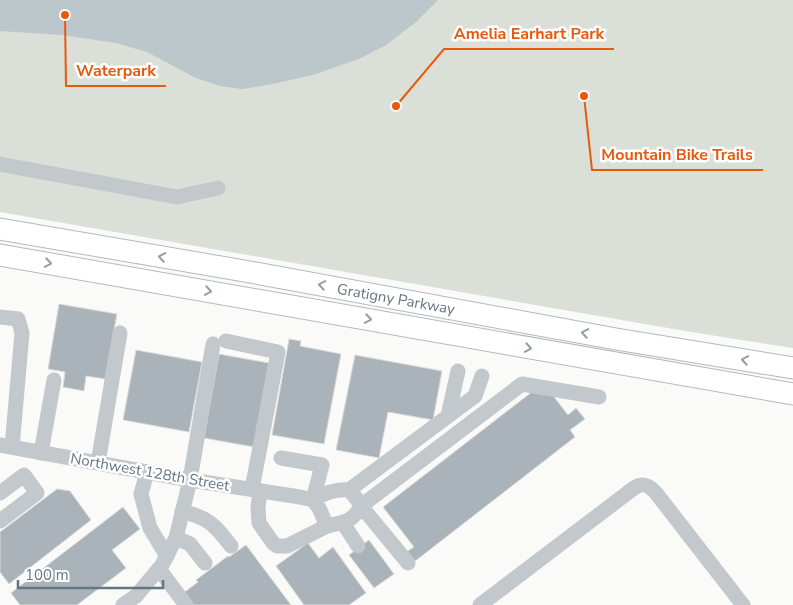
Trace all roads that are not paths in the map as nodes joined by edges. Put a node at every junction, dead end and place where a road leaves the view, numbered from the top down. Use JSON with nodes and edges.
{"nodes":[{"id":1,"x":0,"y":164,"type":"edge"},
{"id":2,"x":218,"y":188,"type":"dead end"},
{"id":3,"x":0,"y":229,"type":"edge"},
{"id":4,"x":0,"y":255,"type":"edge"},
{"id":5,"x":0,"y":317,"type":"edge"},
{"id":6,"x":120,"y":333,"type":"dead end"},
{"id":7,"x":793,"y":368,"type":"edge"},
{"id":8,"x":458,"y":371,"type":"dead end"},
{"id":9,"x":482,"y":376,"type":"dead end"},
{"id":10,"x":54,"y":380,"type":"dead end"},
{"id":11,"x":793,"y":394,"type":"edge"},
{"id":12,"x":599,"y":397,"type":"dead end"},
{"id":13,"x":448,"y":416,"type":"junction"},
{"id":14,"x":6,"y":446,"type":"edge"},
{"id":15,"x":37,"y":452,"type":"junction"},
{"id":16,"x":281,"y":458,"type":"dead end"},
{"id":17,"x":98,"y":463,"type":"junction"},
{"id":18,"x":147,"y":472,"type":"junction"},
{"id":19,"x":24,"y":474,"type":"junction"},
{"id":20,"x":190,"y":480,"type":"junction"},
{"id":21,"x":256,"y":490,"type":"junction"},
{"id":22,"x":349,"y":490,"type":"junction"},
{"id":23,"x":0,"y":493,"type":"edge"},
{"id":24,"x":306,"y":498,"type":"junction"},
{"id":25,"x":361,"y":506,"type":"junction"},
{"id":26,"x":182,"y":512,"type":"junction"},
{"id":27,"x":0,"y":521,"type":"edge"},
{"id":28,"x":343,"y":523,"type":"junction"},
{"id":29,"x":327,"y":526,"type":"junction"},
{"id":30,"x":176,"y":538,"type":"junction"},
{"id":31,"x":231,"y":546,"type":"dead end"},
{"id":32,"x":358,"y":546,"type":"dead end"},
{"id":33,"x":167,"y":556,"type":"junction"},
{"id":34,"x":205,"y":563,"type":"dead end"},
{"id":35,"x":408,"y":563,"type":"dead end"},
{"id":36,"x":159,"y":569,"type":"junction"},
{"id":37,"x":123,"y":605,"type":"edge"},
{"id":38,"x":186,"y":605,"type":"edge"},
{"id":39,"x":480,"y":605,"type":"edge"},
{"id":40,"x":742,"y":605,"type":"edge"}],
"edges":[{"from":1,"to":2,"type":"street"},
{"from":7,"to":3,"type":"highway","name":"Gratigny Parkway","one_way":true},
{"from":4,"to":11,"type":"highway","name":"Gratigny Parkway","one_way":true},
{"from":5,"to":14,"type":"street"},
{"from":6,"to":17,"type":"street"},
{"from":8,"to":13,"type":"street"},
{"from":9,"to":13,"type":"street"},
{"from":10,"to":15,"type":"street"},
{"from":12,"to":25,"type":"street"},
{"from":13,"to":22,"type":"street"},
{"from":14,"to":15,"type":"street","name":"Northwest 128th Street"},
{"from":15,"to":17,"type":"street","name":"Northwest 128th Street"},
{"from":15,"to":19,"type":"street"},
{"from":16,"to":24,"type":"street"},
{"from":17,"to":18,"type":"street","name":"Northwest 128th Street"},
{"from":18,"to":20,"type":"street","name":"Northwest 128th Street"},
{"from":18,"to":33,"type":"street"},
{"from":19,"to":23,"type":"street"},
{"from":19,"to":27,"type":"street"},
{"from":20,"to":21,"type":"street","name":"Northwest 128th Street"},
{"from":20,"to":21,"type":"street"},
{"from":20,"to":26,"type":"street"},
{"from":21,"to":24,"type":"street","name":"Northwest 128th Street"},
{"from":21,"to":29,"type":"street"},
{"from":22,"to":24,"type":"street"},
{"from":22,"to":25,"type":"street"},
{"from":24,"to":29,"type":"street"},
{"from":25,"to":28,"type":"street"},
{"from":25,"to":35,"type":"street"},
{"from":26,"to":30,"type":"street"},
{"from":26,"to":31,"type":"street"},
{"from":28,"to":29,"type":"street"},
{"from":28,"to":32,"type":"street"},
{"from":30,"to":33,"type":"street"},
{"from":30,"to":34,"type":"street"},
{"from":33,"to":36,"type":"street"},
{"from":36,"to":37,"type":"street"},
{"from":36,"to":38,"type":"street"},
{"from":39,"to":40,"type":"street"}]}
